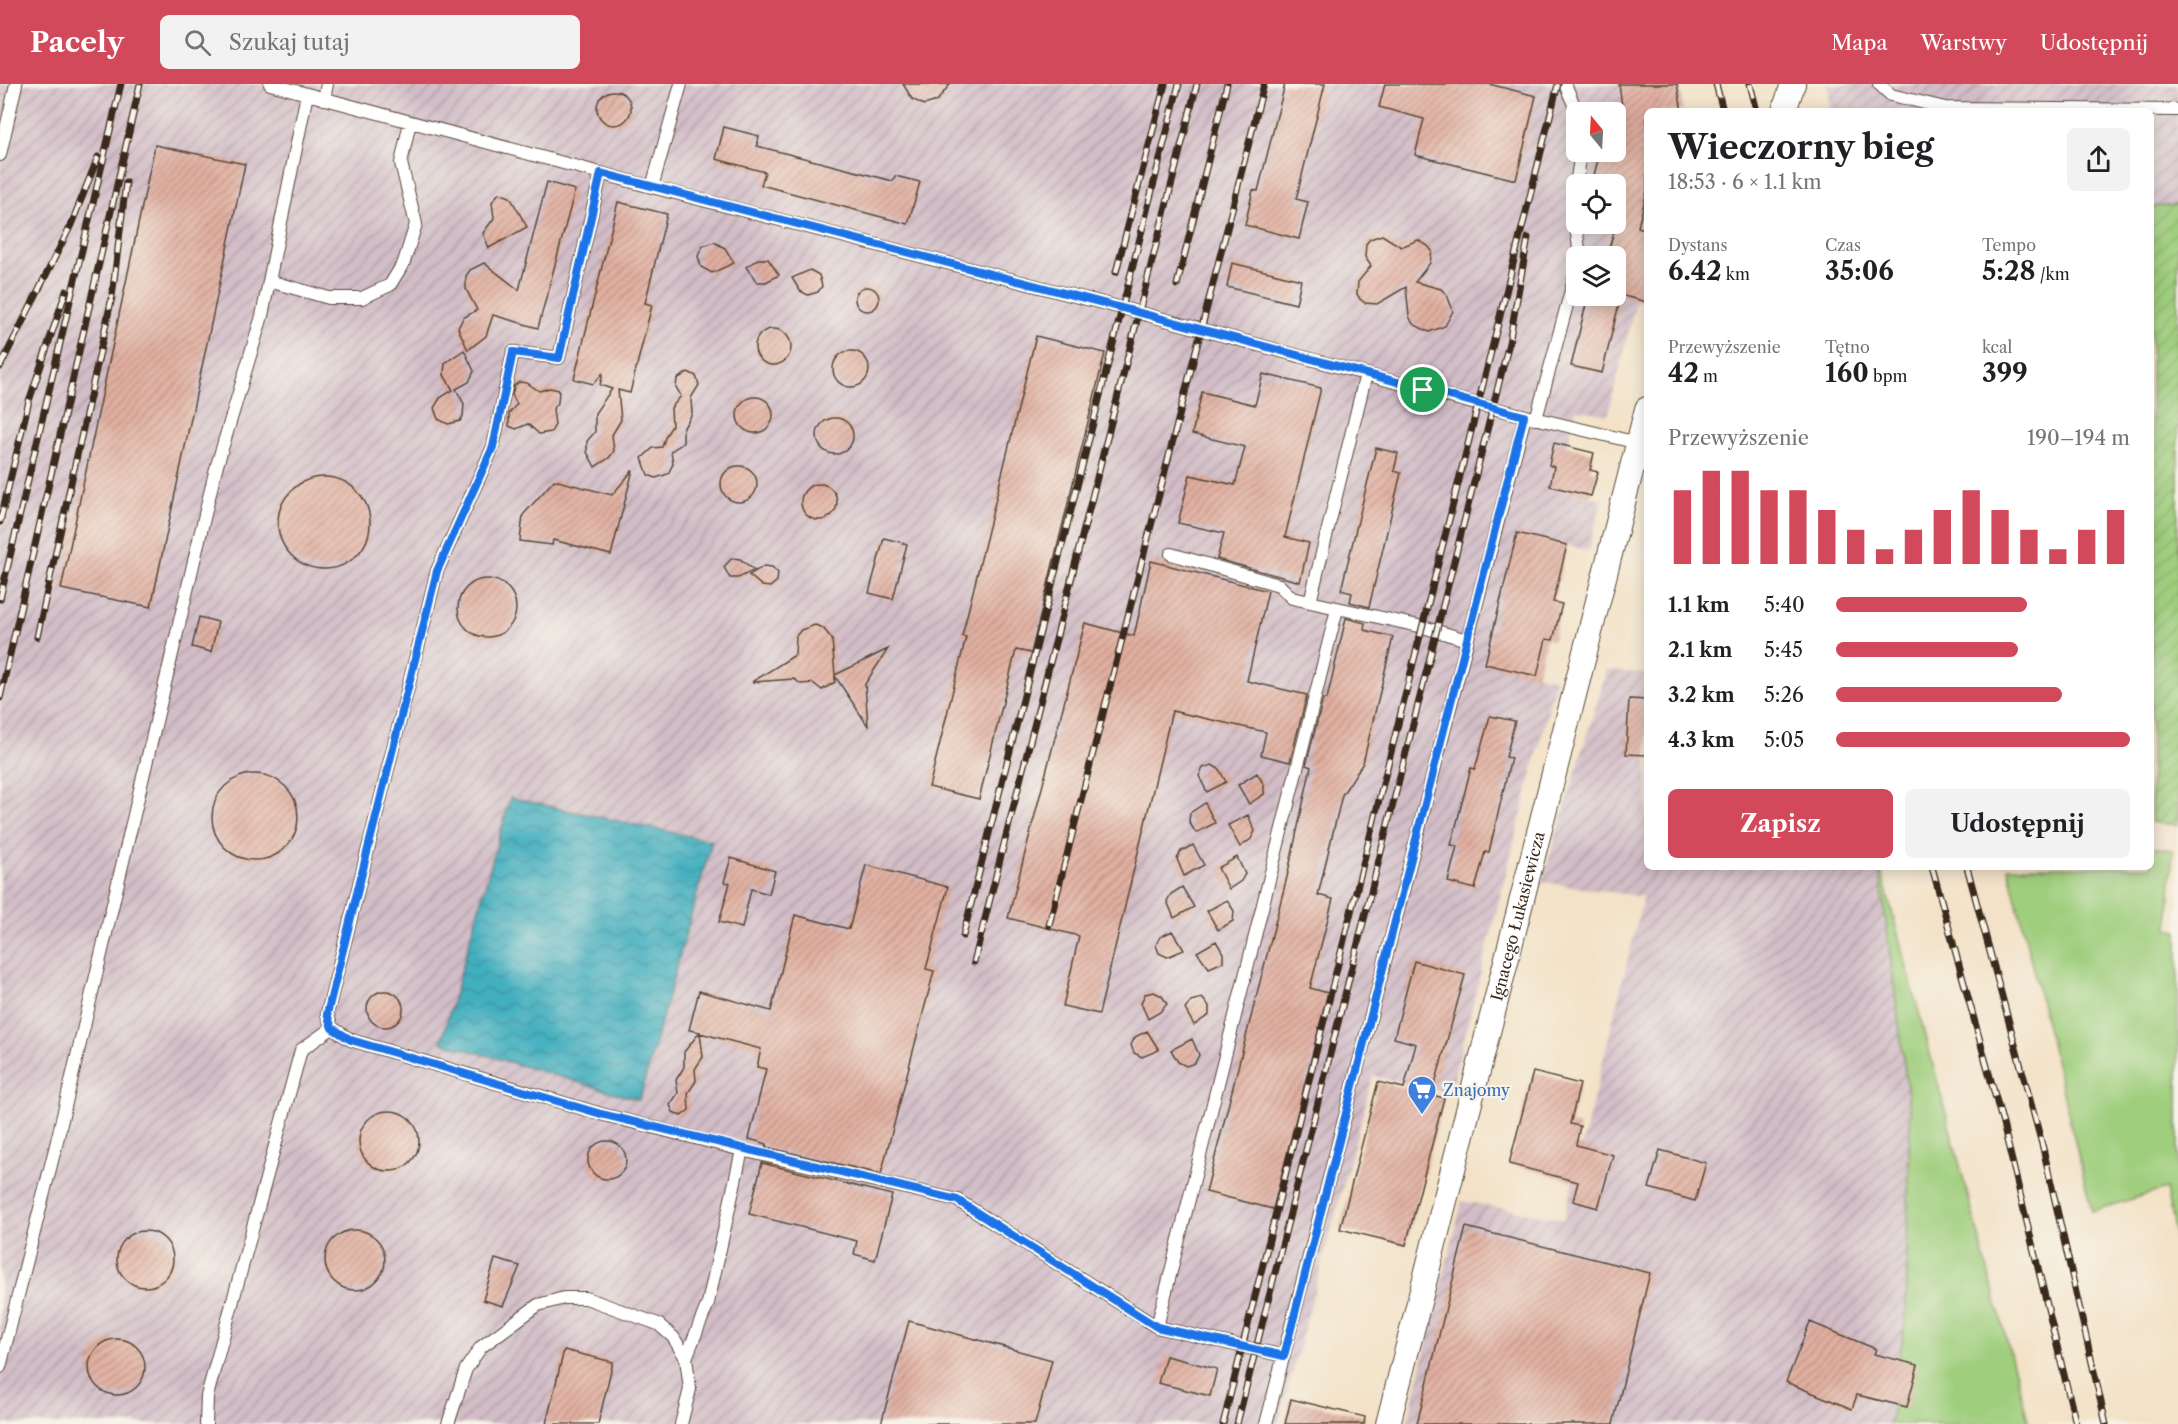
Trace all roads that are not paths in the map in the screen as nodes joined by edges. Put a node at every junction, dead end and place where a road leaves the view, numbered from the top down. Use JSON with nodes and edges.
{"nodes":[{"id":1,"x":16,"y":84,"type":"edge"},
{"id":2,"x":270,"y":84,"type":"edge"},
{"id":3,"x":327,"y":84,"type":"edge"},
{"id":4,"x":681,"y":84,"type":"edge"},
{"id":5,"x":1564,"y":84,"type":"edge"},
{"id":6,"x":1793,"y":84,"type":"edge"},
{"id":7,"x":1879,"y":84,"type":"edge"},
{"id":8,"x":307,"y":94,"type":"junction"},
{"id":9,"x":324,"y":99,"type":"junction"},
{"id":10,"x":1572,"y":102,"type":"edge"},
{"id":11,"x":1785,"y":108,"type":"edge"},
{"id":12,"x":1945,"y":108,"type":"edge"},
{"id":13,"x":2154,"y":110,"type":"edge"},
{"id":14,"x":2178,"y":110,"type":"edge"},
{"id":15,"x":410,"y":122,"type":"junction"},
{"id":16,"x":0,"y":155,"type":"edge"},
{"id":17,"x":1579,"y":162,"type":"edge"},
{"id":18,"x":601,"y":173,"type":"junction"},
{"id":19,"x":652,"y":187,"type":"junction"},
{"id":20,"x":1579,"y":246,"type":"edge"},
{"id":21,"x":269,"y":281,"type":"junction"},
{"id":22,"x":1566,"y":304,"type":"edge"},
{"id":23,"x":1366,"y":374,"type":"junction"},
{"id":24,"x":1530,"y":418,"type":"junction"},
{"id":25,"x":1644,"y":420,"type":"edge"},
{"id":26,"x":1638,"y":442,"type":"junction"},
{"id":27,"x":1171,"y":554,"type":"dead end"},
{"id":28,"x":1310,"y":602,"type":"junction"},
{"id":29,"x":1337,"y":609,"type":"junction"},
{"id":30,"x":1467,"y":640,"type":"junction"},
{"id":31,"x":332,"y":1028,"type":"junction"},
{"id":32,"x":742,"y":1150,"type":"junction"},
{"id":33,"x":1157,"y":1327,"type":"junction"},
{"id":34,"x":1284,"y":1356,"type":"junction"},
{"id":35,"x":686,"y":1358,"type":"junction"},
{"id":36,"x":0,"y":1367,"type":"edge"},
{"id":37,"x":206,"y":1424,"type":"edge"},
{"id":38,"x":448,"y":1424,"type":"edge"},
{"id":39,"x":681,"y":1424,"type":"edge"},
{"id":40,"x":1266,"y":1424,"type":"edge"},
{"id":41,"x":1388,"y":1424,"type":"edge"}],
"edges":[{"from":1,"to":16,"type":"lane"},
{"from":2,"to":8,"type":"lane"},
{"from":3,"to":9,"type":"lane"},
{"from":4,"to":19,"type":"lane"},
{"from":5,"to":10,"type":"lane"},
{"from":6,"to":11,"type":"street"},
{"from":7,"to":12,"type":"lane"},
{"from":8,"to":9,"type":"lane"},
{"from":8,"to":21,"type":"lane"},
{"from":9,"to":15,"type":"lane"},
{"from":13,"to":14,"type":"lane"},
{"from":15,"to":18,"type":"lane"},
{"from":15,"to":21,"type":"lane"},
{"from":17,"to":20,"type":"lane"},
{"from":18,"to":19,"type":"lane"},
{"from":18,"to":31,"type":"lane"},
{"from":19,"to":23,"type":"lane"},
{"from":21,"to":36,"type":"lane"},
{"from":22,"to":24,"type":"lane"},
{"from":23,"to":24,"type":"lane"},
{"from":23,"to":28,"type":"lane"},
{"from":24,"to":26,"type":"lane"},
{"from":24,"to":30,"type":"lane"},
{"from":25,"to":26,"type":"street","name":"Ignacego Łukasiewicza"},
{"from":26,"to":41,"type":"street","name":"Ignacego Łukasiewicza"},
{"from":27,"to":28,"type":"lane"},
{"from":28,"to":29,"type":"lane"},
{"from":29,"to":30,"type":"lane"},
{"from":29,"to":33,"type":"lane"},
{"from":30,"to":34,"type":"lane"},
{"from":31,"to":32,"type":"lane"},
{"from":31,"to":37,"type":"lane"},
{"from":32,"to":33,"type":"lane"},
{"from":32,"to":35,"type":"lane"},
{"from":33,"to":34,"type":"lane"},
{"from":34,"to":40,"type":"lane"},
{"from":35,"to":38,"type":"lane"},
{"from":35,"to":39,"type":"lane"}]}
